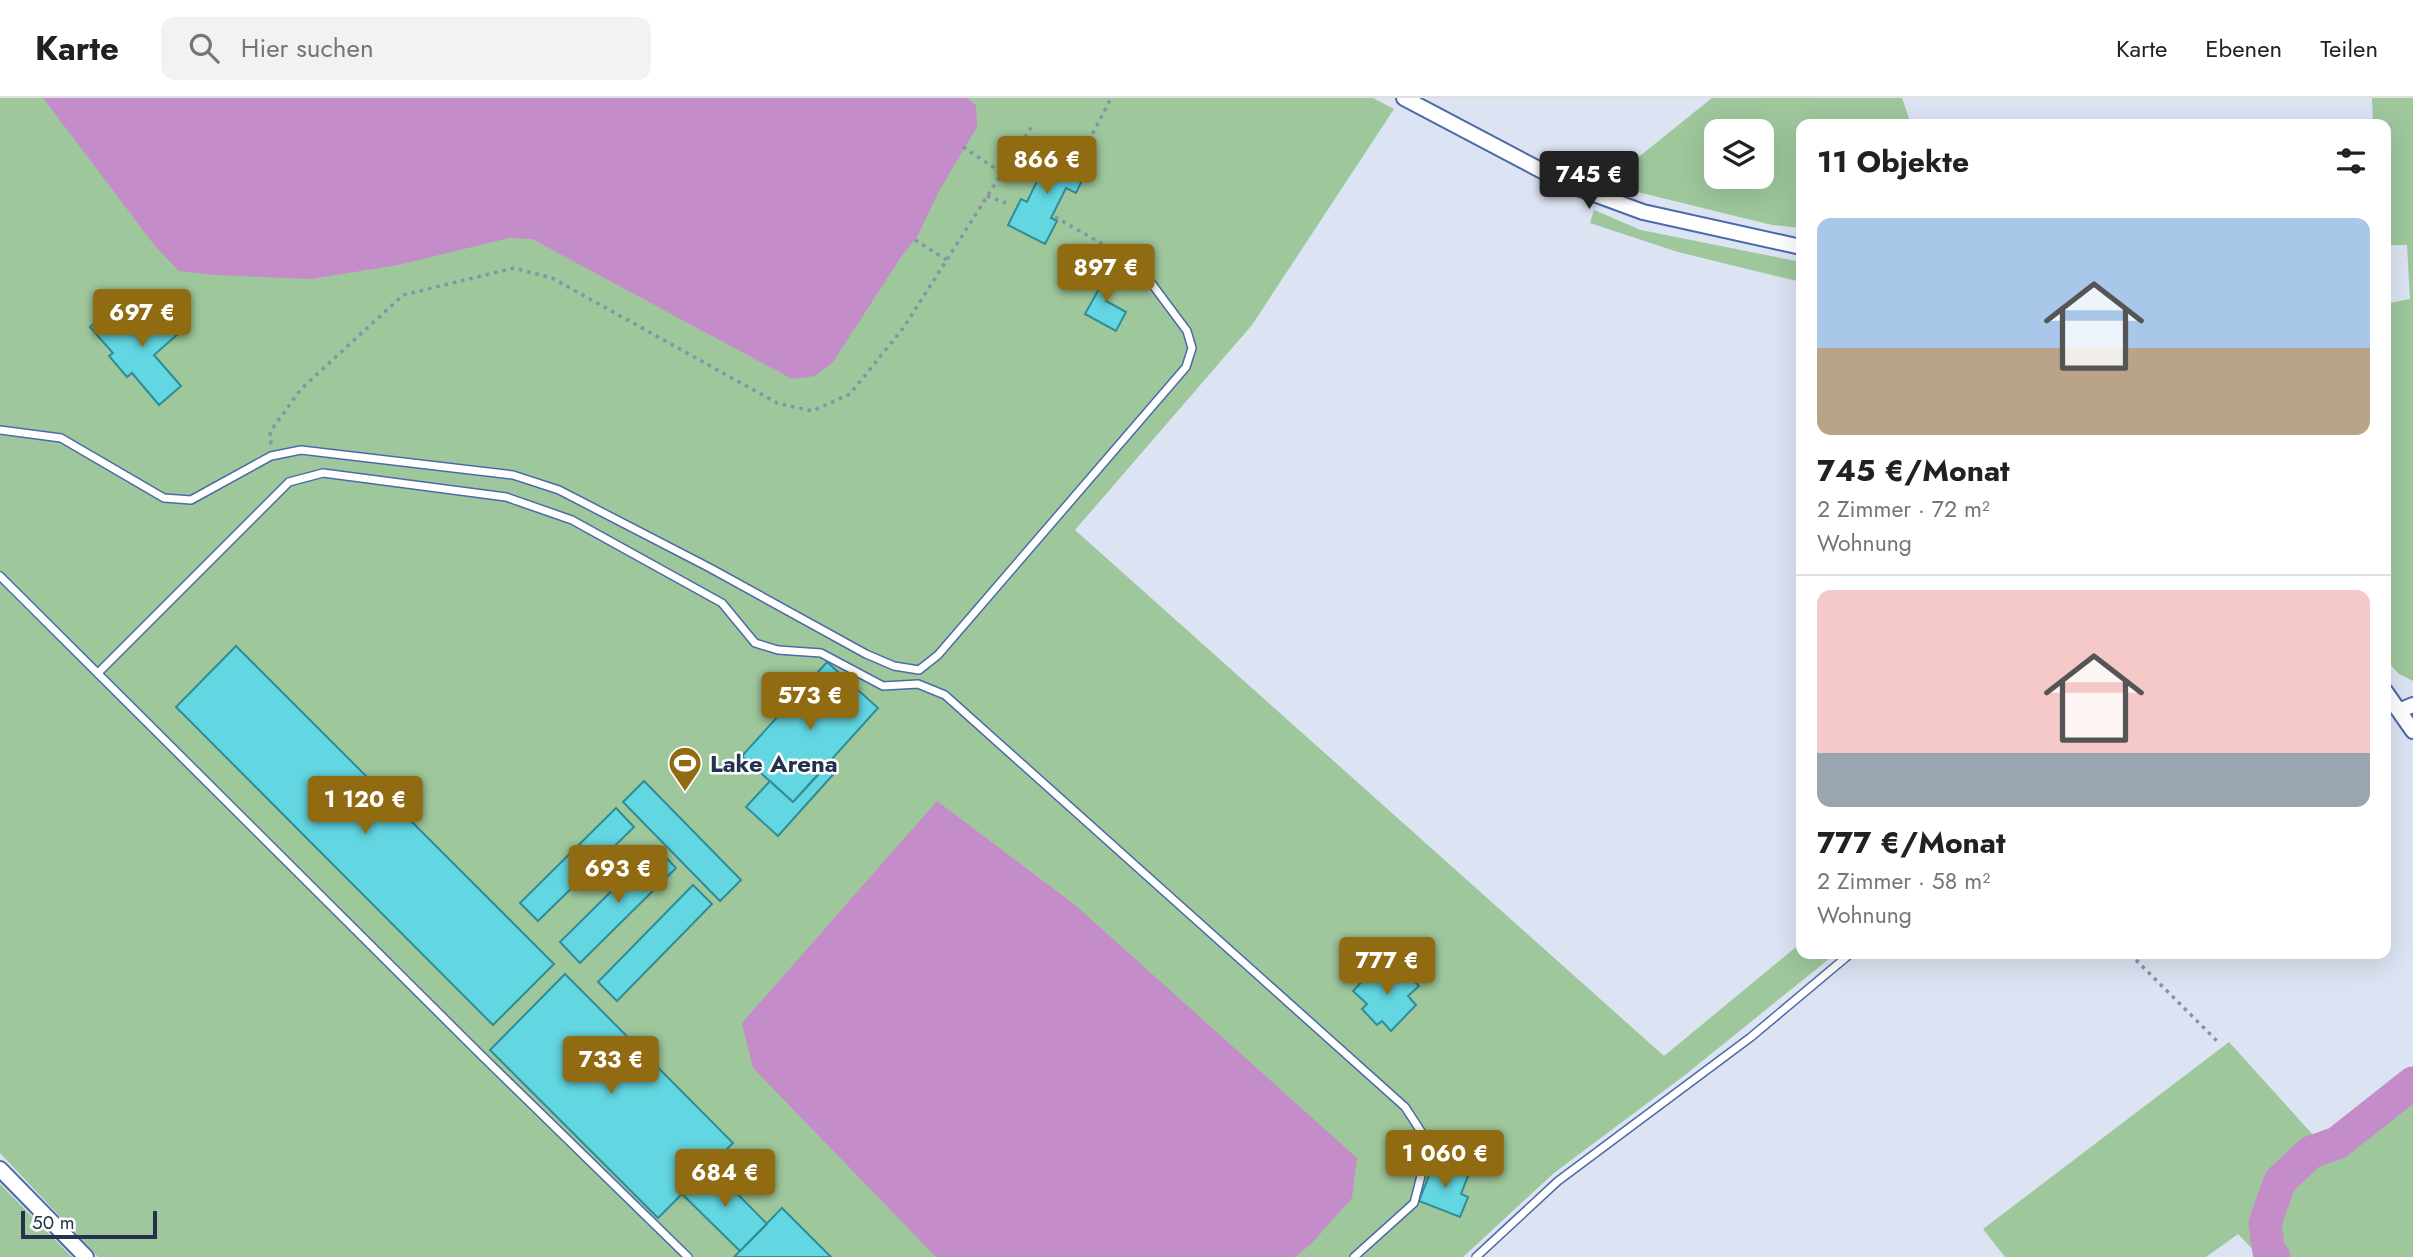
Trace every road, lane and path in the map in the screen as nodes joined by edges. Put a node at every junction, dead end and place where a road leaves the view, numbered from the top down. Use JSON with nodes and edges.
{"nodes":[{"id":1,"x":1111,"y":98,"type":"edge"},
{"id":2,"x":1404,"y":98,"type":"edge"},
{"id":3,"x":1032,"y":126,"type":"dead end"},
{"id":4,"x":963,"y":147,"type":"dead end"},
{"id":5,"x":1077,"y":164,"type":"dead end"},
{"id":6,"x":1002,"y":173,"type":"junction"},
{"id":7,"x":987,"y":196,"type":"junction"},
{"id":8,"x":1011,"y":205,"type":"dead end"},
{"id":9,"x":1055,"y":217,"type":"dead end"},
{"id":10,"x":915,"y":240,"type":"dead end"},
{"id":11,"x":1796,"y":246,"type":"edge"},
{"id":12,"x":947,"y":260,"type":"junction"},
{"id":13,"x":1127,"y":267,"type":"joint"},
{"id":14,"x":0,"y":429,"type":"edge"},
{"id":15,"x":271,"y":456,"type":"junction"},
{"id":16,"x":0,"y":576,"type":"edge"},
{"id":17,"x":98,"y":673,"type":"junction"},
{"id":18,"x":2391,"y":700,"type":"edge"},
{"id":19,"x":2413,"y":705,"type":"edge"},
{"id":20,"x":2399,"y":711,"type":"junction"},
{"id":21,"x":2413,"y":731,"type":"edge"},
{"id":22,"x":1844,"y":959,"type":"edge"},
{"id":23,"x":2135,"y":959,"type":"edge"},
{"id":24,"x":2219,"y":1042,"type":"dead end"},
{"id":25,"x":0,"y":1169,"type":"edge"},
{"id":26,"x":86,"y":1257,"type":"edge"},
{"id":27,"x":688,"y":1257,"type":"edge"},
{"id":28,"x":1354,"y":1257,"type":"edge"},
{"id":29,"x":1476,"y":1257,"type":"edge"}],
"edges":[{"from":1,"to":5,"type":"path"},
{"from":2,"to":11,"type":"street"},
{"from":3,"to":6,"type":"path"},
{"from":4,"to":6,"type":"path"},
{"from":6,"to":7,"type":"path"},
{"from":7,"to":8,"type":"path"},
{"from":7,"to":12,"type":"path"},
{"from":9,"to":13,"type":"path"},
{"from":10,"to":12,"type":"path"},
{"from":12,"to":15,"type":"path"},
{"from":13,"to":15,"type":"lane"},
{"from":14,"to":15,"type":"lane"},
{"from":16,"to":17,"type":"lane"},
{"from":17,"to":27,"type":"lane"},
{"from":17,"to":28,"type":"lane"},
{"from":18,"to":20,"type":"street"},
{"from":19,"to":20,"type":"street"},
{"from":20,"to":21,"type":"street"},
{"from":22,"to":29,"type":"lane"},
{"from":23,"to":24,"type":"path"},
{"from":25,"to":26,"type":"street"}]}
